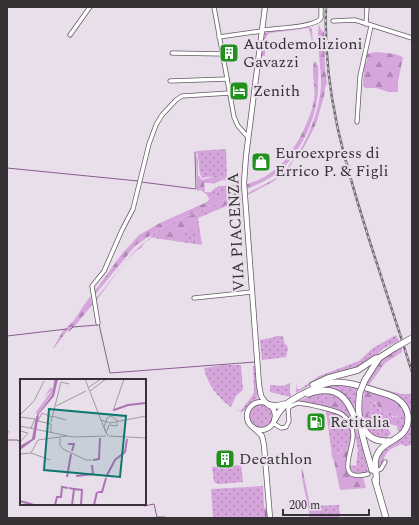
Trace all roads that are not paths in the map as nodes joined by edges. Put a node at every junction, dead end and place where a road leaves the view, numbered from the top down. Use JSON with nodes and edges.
{"nodes":[{"id":1,"x":90,"y":7,"type":"edge"},
{"id":2,"x":214,"y":7,"type":"edge"},
{"id":3,"x":265,"y":7,"type":"edge"},
{"id":4,"x":321,"y":7,"type":"edge"},
{"id":5,"x":367,"y":7,"type":"edge"},
{"id":6,"x":333,"y":21,"type":"dead end"},
{"id":7,"x":366,"y":24,"type":"junction"},
{"id":8,"x":372,"y":26,"type":"junction"},
{"id":9,"x":262,"y":30,"type":"junction"},
{"id":10,"x":70,"y":35,"type":"dead end"},
{"id":11,"x":220,"y":37,"type":"junction"},
{"id":12,"x":412,"y":38,"type":"edge"},
{"id":13,"x":172,"y":53,"type":"dead end"},
{"id":14,"x":223,"y":54,"type":"junction"},
{"id":15,"x":227,"y":79,"type":"junction"},
{"id":16,"x":170,"y":82,"type":"dead end"},
{"id":17,"x":230,"y":93,"type":"junction"},
{"id":18,"x":357,"y":122,"type":"dead end"},
{"id":19,"x":248,"y":137,"type":"junction"},
{"id":20,"x":252,"y":292,"type":"junction"},
{"id":21,"x":194,"y":298,"type":"dead end"},
{"id":22,"x":98,"y":323,"type":"dead end"},
{"id":23,"x":412,"y":338,"type":"edge"},
{"id":24,"x":379,"y":358,"type":"junction"},
{"id":25,"x":260,"y":385,"type":"junction"},
{"id":26,"x":298,"y":397,"type":"junction"},
{"id":27,"x":290,"y":401,"type":"junction"},
{"id":28,"x":268,"y":404,"type":"junction"},
{"id":29,"x":253,"y":405,"type":"junction"},
{"id":30,"x":358,"y":405,"type":"junction"},
{"id":31,"x":273,"y":423,"type":"junction"},
{"id":32,"x":254,"y":428,"type":"junction"},
{"id":33,"x":363,"y":438,"type":"junction"},
{"id":34,"x":392,"y":441,"type":"junction"},
{"id":35,"x":264,"y":445,"type":"junction"},
{"id":36,"x":384,"y":462,"type":"dead end"},
{"id":37,"x":376,"y":471,"type":"dead end"},
{"id":38,"x":368,"y":474,"type":"dead end"},
{"id":39,"x":376,"y":483,"type":"junction"},
{"id":40,"x":270,"y":518,"type":"edge"},
{"id":41,"x":386,"y":518,"type":"edge"}],
"edges":[{"from":1,"to":10,"type":"street"},
{"from":2,"to":11,"type":"street"},
{"from":3,"to":9,"type":"main road","name":"VIA PIACENZA"},
{"from":4,"to":9,"type":"street"},
{"from":5,"to":7,"type":"street"},
{"from":6,"to":7,"type":"street"},
{"from":7,"to":8,"type":"street"},
{"from":8,"to":12,"type":"street"},
{"from":8,"to":18,"type":"street"},
{"from":9,"to":11,"type":"street"},
{"from":9,"to":19,"type":"main road","name":"VIA PIACENZA"},
{"from":11,"to":14,"type":"street"},
{"from":13,"to":14,"type":"street"},
{"from":14,"to":15,"type":"street"},
{"from":15,"to":16,"type":"street"},
{"from":15,"to":17,"type":"street"},
{"from":17,"to":19,"type":"street"},
{"from":17,"to":22,"type":"street"},
{"from":19,"to":20,"type":"main road","name":"VIA PIACENZA"},
{"from":20,"to":21,"type":"street"},
{"from":20,"to":25,"type":"main road","name":"VIA PIACENZA"},
{"from":23,"to":24,"type":"highway","bridge":true},
{"from":24,"to":27,"type":"highway"},
{"from":24,"to":30,"type":"highway","bridge":true},
{"from":25,"to":28,"type":"main road","name":"VIA PIACENZA"},
{"from":25,"to":29,"type":"main road","name":"VIA PIACENZA"},
{"from":26,"to":27,"type":"highway"},
{"from":26,"to":33,"type":"highway"},
{"from":26,"to":34,"type":"highway"},
{"from":27,"to":28,"type":"highway"},
{"from":27,"to":31,"type":"highway"},
{"from":28,"to":29,"type":"main road"},
{"from":28,"to":31,"type":"main road"},
{"from":29,"to":32,"type":"main road"},
{"from":30,"to":33,"type":"highway"},
{"from":30,"to":34,"type":"highway"},
{"from":31,"to":32,"type":"main road"},
{"from":31,"to":35,"type":"main road"},
{"from":31,"to":38,"type":"street"},
{"from":32,"to":35,"type":"main road"},
{"from":33,"to":39,"type":"highway"},
{"from":34,"to":39,"type":"highway"},
{"from":35,"to":40,"type":"main road"},
{"from":36,"to":37,"type":"street"},
{"from":39,"to":41,"type":"highway"}]}
